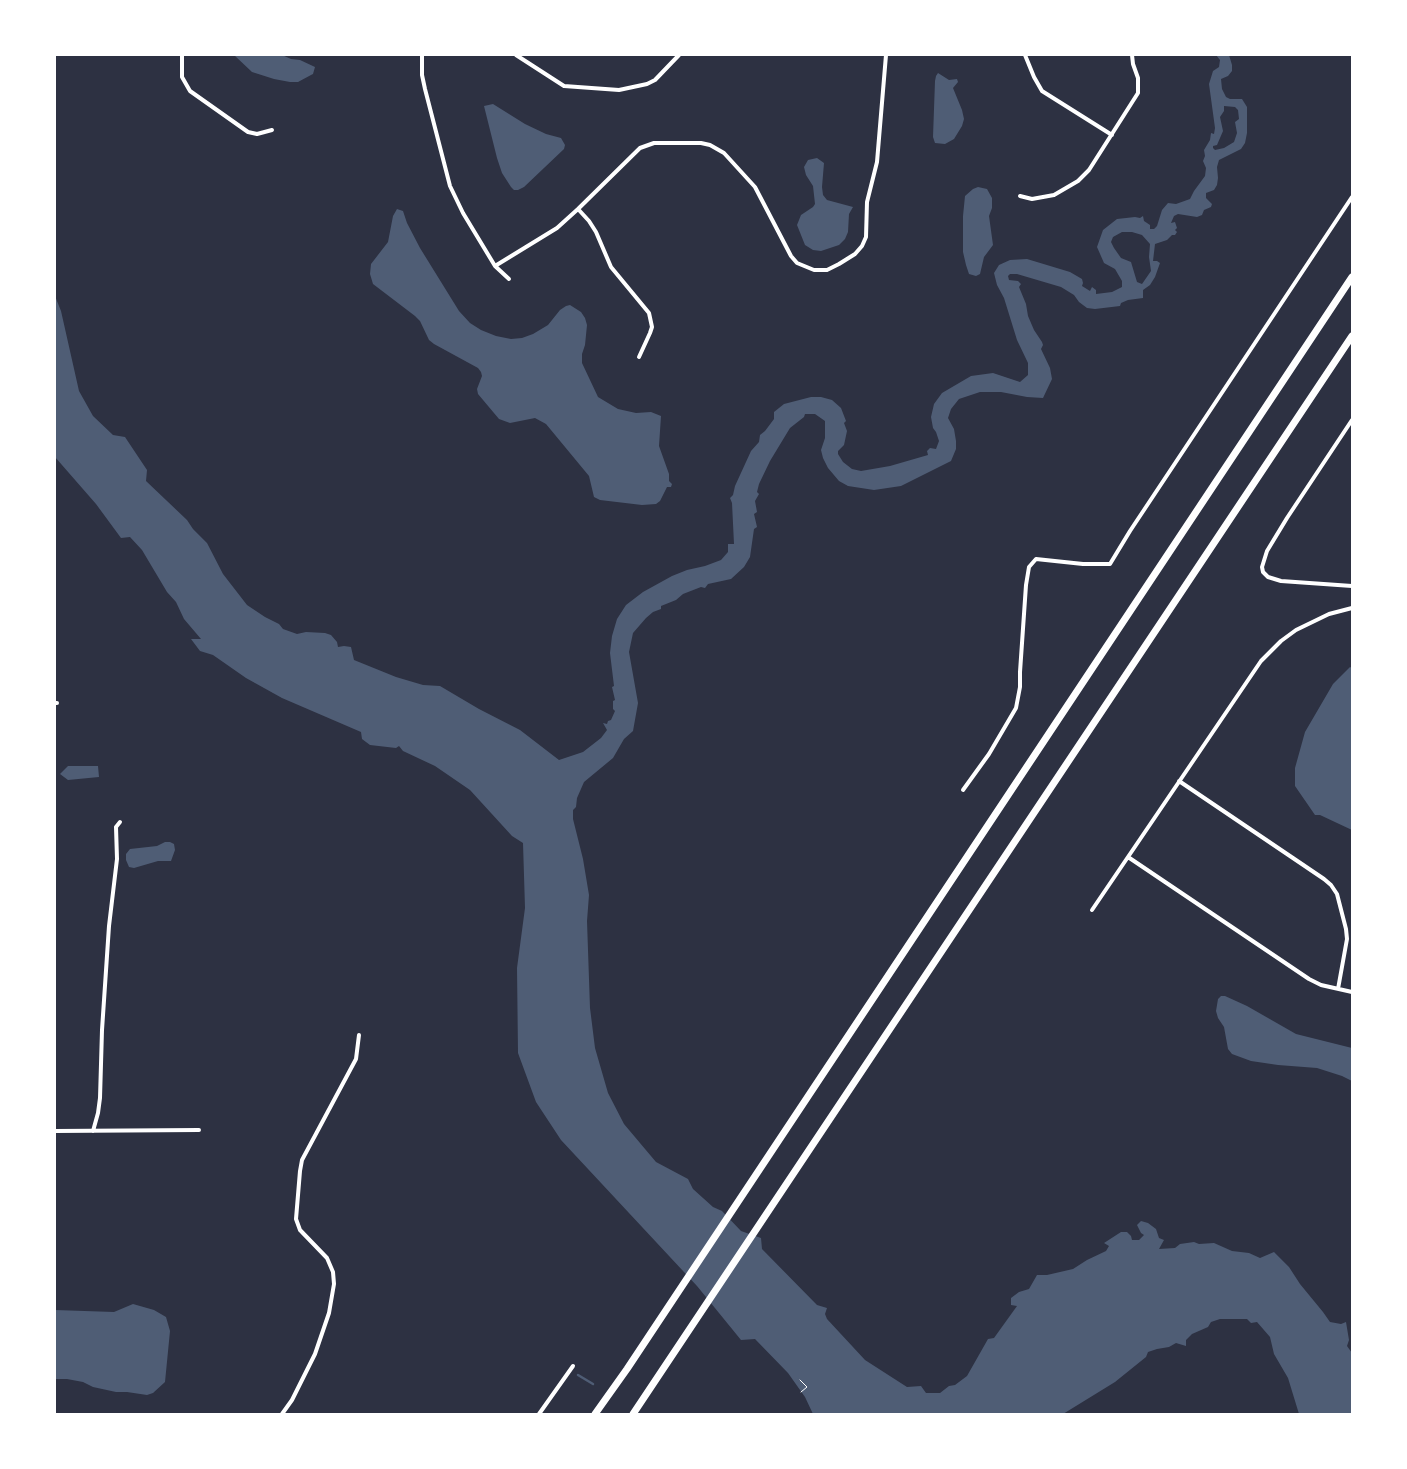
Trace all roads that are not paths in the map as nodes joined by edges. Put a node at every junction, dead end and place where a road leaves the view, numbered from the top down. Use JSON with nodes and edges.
{"nodes":[{"id":1,"x":182,"y":55,"type":"edge"},
{"id":2,"x":422,"y":55,"type":"edge"},
{"id":3,"x":516,"y":55,"type":"edge"},
{"id":4,"x":679,"y":55,"type":"edge"},
{"id":5,"x":886,"y":55,"type":"edge"},
{"id":6,"x":1026,"y":55,"type":"edge"},
{"id":7,"x":1132,"y":55,"type":"edge"},
{"id":8,"x":272,"y":130,"type":"dead end"},
{"id":9,"x":1112,"y":135,"type":"junction"},
{"id":10,"x":1020,"y":196,"type":"dead end"},
{"id":11,"x":1352,"y":197,"type":"edge"},
{"id":12,"x":578,"y":210,"type":"junction"},
{"id":13,"x":495,"y":266,"type":"junction"},
{"id":14,"x":1352,"y":277,"type":"edge"},
{"id":15,"x":509,"y":280,"type":"dead end"},
{"id":16,"x":1352,"y":336,"type":"edge"},
{"id":17,"x":639,"y":357,"type":"dead end"},
{"id":18,"x":1352,"y":420,"type":"edge"},
{"id":19,"x":1352,"y":586,"type":"edge"},
{"id":20,"x":1352,"y":608,"type":"edge"},
{"id":21,"x":1179,"y":781,"type":"junction"},
{"id":22,"x":963,"y":790,"type":"dead end"},
{"id":23,"x":120,"y":822,"type":"dead end"},
{"id":24,"x":1128,"y":857,"type":"junction"},
{"id":25,"x":1092,"y":910,"type":"dead end"},
{"id":26,"x":1338,"y":989,"type":"junction"},
{"id":27,"x":1352,"y":992,"type":"edge"},
{"id":28,"x":359,"y":1035,"type":"dead end"},
{"id":29,"x":93,"y":1130,"type":"junction"},
{"id":30,"x":199,"y":1130,"type":"dead end"},
{"id":31,"x":55,"y":1131,"type":"edge"},
{"id":32,"x":573,"y":1366,"type":"dead end"},
{"id":33,"x":282,"y":1414,"type":"edge"},
{"id":34,"x":539,"y":1414,"type":"edge"},
{"id":35,"x":594,"y":1414,"type":"edge"},
{"id":36,"x":633,"y":1414,"type":"edge"}],
"edges":[{"from":1,"to":8,"type":"street"},
{"from":2,"to":13,"type":"street"},
{"from":3,"to":4,"type":"street"},
{"from":5,"to":12,"type":"street"},
{"from":6,"to":9,"type":"street"},
{"from":7,"to":9,"type":"street"},
{"from":9,"to":10,"type":"street"},
{"from":11,"to":22,"type":"street"},
{"from":12,"to":13,"type":"street"},
{"from":12,"to":17,"type":"street"},
{"from":13,"to":15,"type":"street"},
{"from":14,"to":35,"type":"highway"},
{"from":16,"to":36,"type":"highway"},
{"from":18,"to":19,"type":"street"},
{"from":20,"to":21,"type":"street"},
{"from":21,"to":24,"type":"street"},
{"from":21,"to":26,"type":"street"},
{"from":23,"to":29,"type":"street"},
{"from":24,"to":25,"type":"street"},
{"from":24,"to":26,"type":"street"},
{"from":26,"to":27,"type":"street"},
{"from":28,"to":33,"type":"street"},
{"from":29,"to":30,"type":"street"},
{"from":29,"to":31,"type":"street"},
{"from":32,"to":34,"type":"street"}]}
